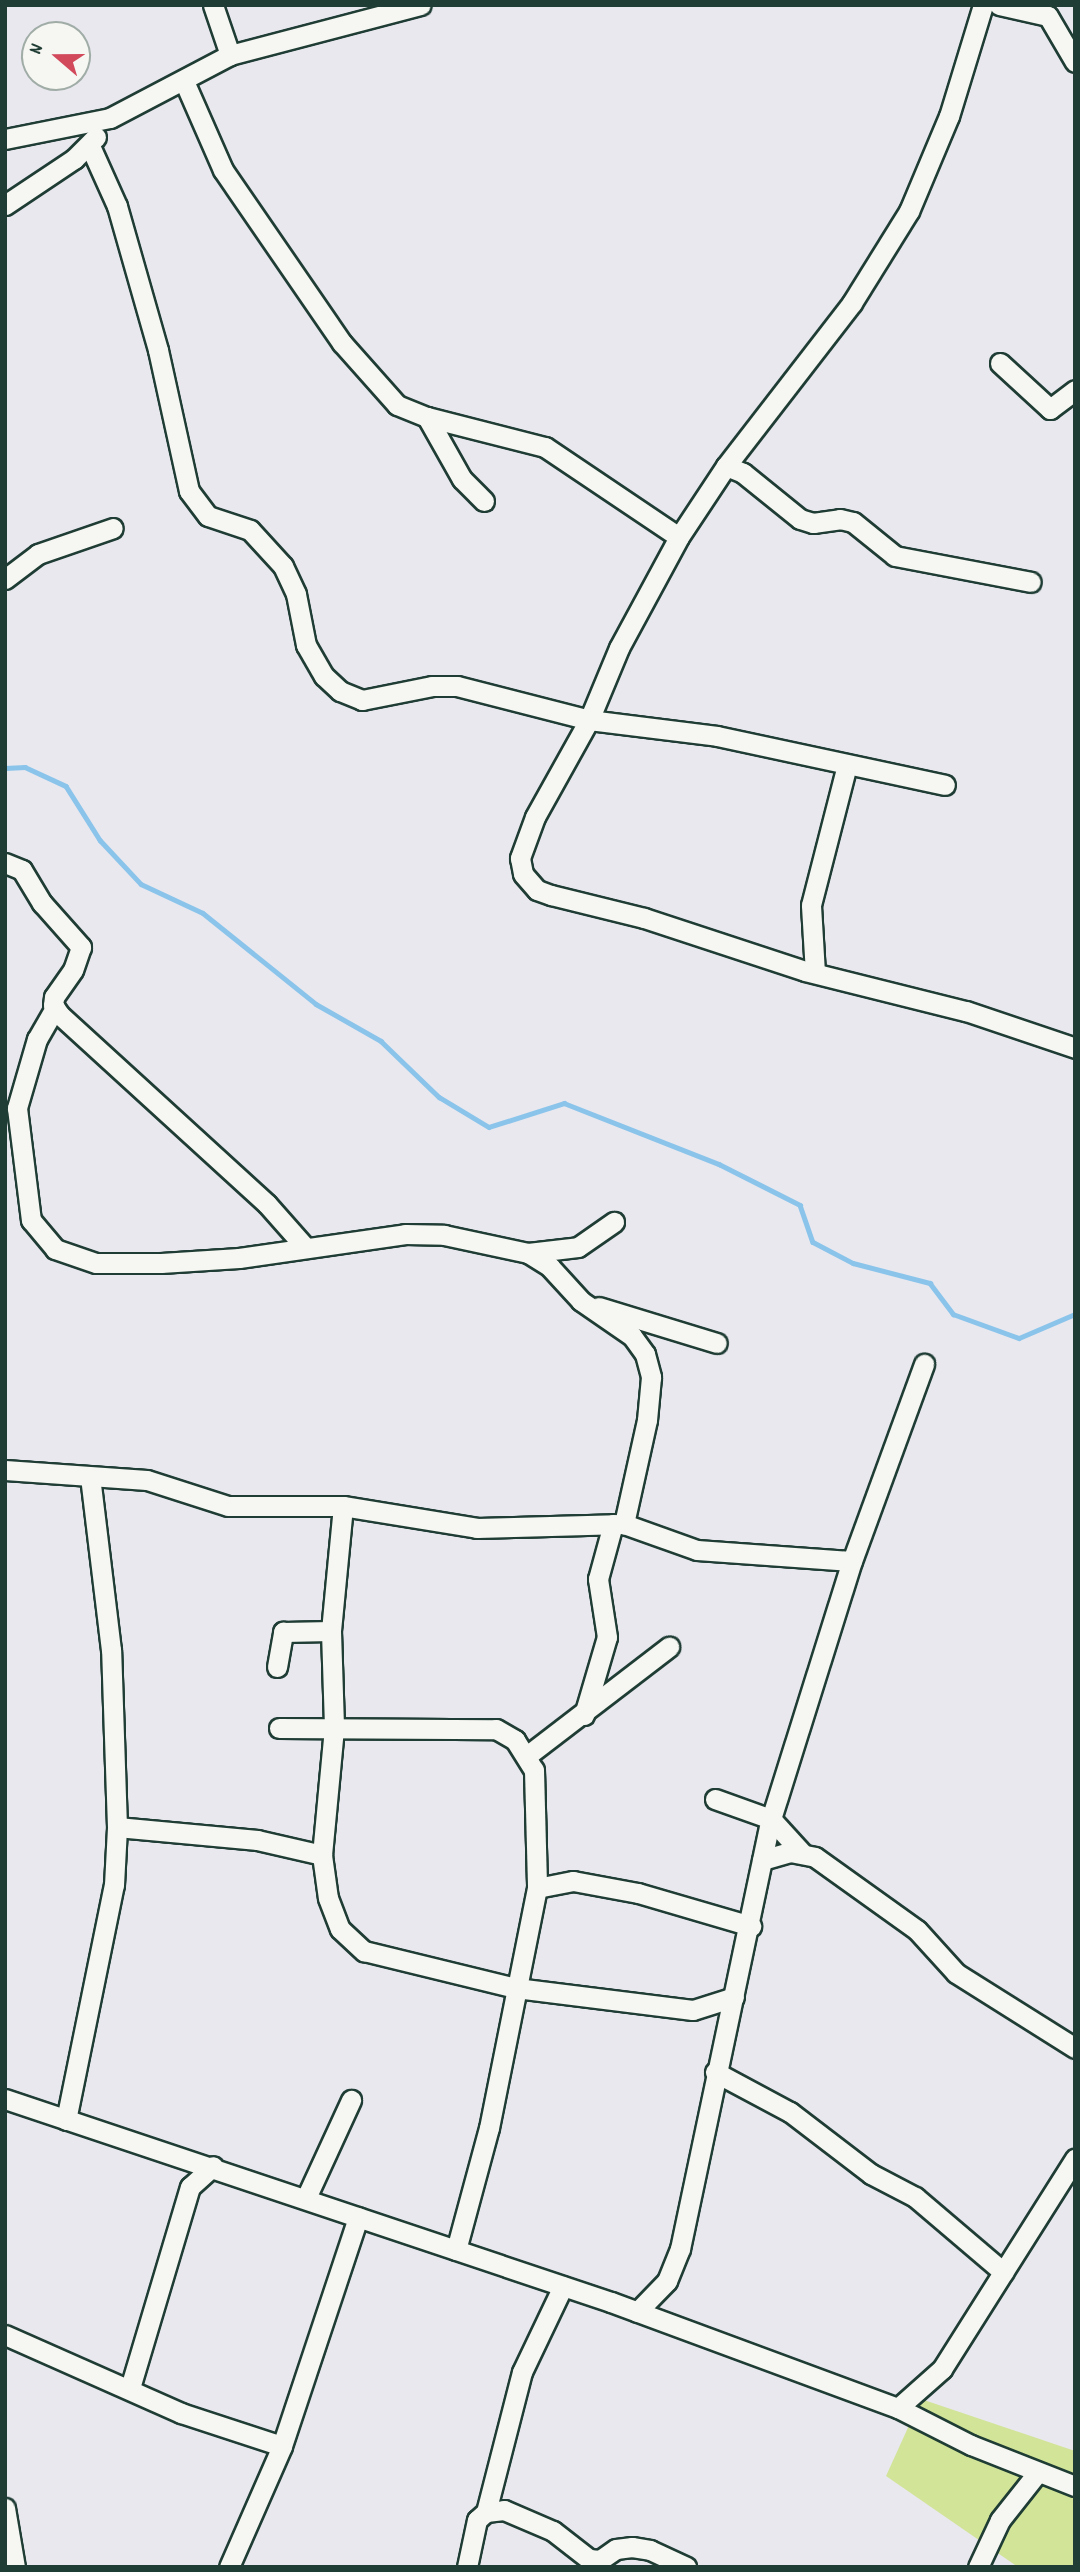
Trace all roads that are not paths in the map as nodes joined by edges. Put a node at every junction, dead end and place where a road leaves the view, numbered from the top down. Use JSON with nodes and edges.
{"nodes":[{"id":1,"x":213,"y":5,"type":"edge"},
{"id":2,"x":984,"y":5,"type":"edge"},
{"id":3,"x":999,"y":5,"type":"edge"},
{"id":4,"x":410,"y":7,"type":"edge"},
{"id":5,"x":230,"y":55,"type":"junction"},
{"id":6,"x":1075,"y":62,"type":"edge"},
{"id":7,"x":184,"y":81,"type":"junction"},
{"id":8,"x":110,"y":118,"type":"junction"},
{"id":9,"x":5,"y":139,"type":"edge"},
{"id":10,"x":90,"y":146,"type":"junction"},
{"id":11,"x":5,"y":205,"type":"edge"},
{"id":12,"x":1000,"y":363,"type":"dead end"},
{"id":13,"x":1075,"y":390,"type":"edge"},
{"id":14,"x":427,"y":418,"type":"junction"},
{"id":15,"x":726,"y":466,"type":"junction"},
{"id":16,"x":484,"y":501,"type":"dead end"},
{"id":17,"x":113,"y":528,"type":"dead end"},
{"id":18,"x":679,"y":537,"type":"junction"},
{"id":19,"x":5,"y":579,"type":"edge"},
{"id":20,"x":1031,"y":582,"type":"dead end"},
{"id":21,"x":589,"y":720,"type":"junction"},
{"id":22,"x":847,"y":765,"type":"junction"},
{"id":23,"x":945,"y":785,"type":"dead end"},
{"id":24,"x":5,"y":863,"type":"edge"},
{"id":25,"x":815,"y":973,"type":"junction"},
{"id":26,"x":55,"y":1008,"type":"junction"},
{"id":27,"x":1075,"y":1048,"type":"edge"},
{"id":28,"x":614,"y":1222,"type":"dead end"},
{"id":29,"x":305,"y":1247,"type":"junction"},
{"id":30,"x":528,"y":1253,"type":"junction"},
{"id":31,"x":581,"y":1301,"type":"junction"},
{"id":32,"x":717,"y":1343,"type":"dead end"},
{"id":33,"x":924,"y":1364,"type":"dead end"},
{"id":34,"x":5,"y":1470,"type":"edge"},
{"id":35,"x":90,"y":1477,"type":"junction"},
{"id":36,"x":343,"y":1506,"type":"junction"},
{"id":37,"x":618,"y":1524,"type":"junction"},
{"id":38,"x":852,"y":1561,"type":"junction"},
{"id":39,"x":331,"y":1631,"type":"junction"},
{"id":40,"x":669,"y":1647,"type":"dead end"},
{"id":41,"x":277,"y":1667,"type":"dead end"},
{"id":42,"x":584,"y":1715,"type":"junction"},
{"id":43,"x":279,"y":1728,"type":"dead end"},
{"id":44,"x":334,"y":1728,"type":"junction"},
{"id":45,"x":528,"y":1755,"type":"junction"},
{"id":46,"x":715,"y":1799,"type":"dead end"},
{"id":47,"x":771,"y":1818,"type":"junction"},
{"id":48,"x":117,"y":1827,"type":"junction"},
{"id":49,"x":802,"y":1853,"type":"junction"},
{"id":50,"x":322,"y":1855,"type":"junction"},
{"id":51,"x":762,"y":1860,"type":"junction"},
{"id":52,"x":537,"y":1888,"type":"junction"},
{"id":53,"x":751,"y":1926,"type":"junction"},
{"id":54,"x":516,"y":1988,"type":"junction"},
{"id":55,"x":734,"y":1997,"type":"junction"},
{"id":56,"x":1075,"y":2048,"type":"edge"},
{"id":57,"x":715,"y":2072,"type":"junction"},
{"id":58,"x":5,"y":2099,"type":"edge"},
{"id":59,"x":351,"y":2100,"type":"dead end"},
{"id":60,"x":66,"y":2120,"type":"junction"},
{"id":61,"x":1075,"y":2159,"type":"edge"},
{"id":62,"x":214,"y":2166,"type":"junction"},
{"id":63,"x":306,"y":2199,"type":"junction"},
{"id":64,"x":358,"y":2217,"type":"junction"},
{"id":65,"x":456,"y":2250,"type":"junction"},
{"id":66,"x":1003,"y":2272,"type":"junction"},
{"id":67,"x":563,"y":2286,"type":"junction"},
{"id":68,"x":637,"y":2312,"type":"junction"},
{"id":69,"x":5,"y":2335,"type":"edge"},
{"id":70,"x":130,"y":2388,"type":"junction"},
{"id":71,"x":898,"y":2408,"type":"junction"},
{"id":72,"x":282,"y":2446,"type":"junction"},
{"id":73,"x":1038,"y":2472,"type":"junction"},
{"id":74,"x":1075,"y":2486,"type":"edge"},
{"id":75,"x":5,"y":2508,"type":"edge"},
{"id":76,"x":486,"y":2512,"type":"junction"},
{"id":77,"x":15,"y":2567,"type":"edge"},
{"id":78,"x":229,"y":2567,"type":"edge"},
{"id":79,"x":467,"y":2567,"type":"edge"},
{"id":80,"x":686,"y":2567,"type":"edge"},
{"id":81,"x":978,"y":2567,"type":"edge"}],
"edges":[{"from":1,"to":5,"type":"street"},
{"from":2,"to":15,"type":"street"},
{"from":3,"to":6,"type":"street"},
{"from":4,"to":5,"type":"street"},
{"from":5,"to":7,"type":"street"},
{"from":7,"to":8,"type":"street"},
{"from":7,"to":14,"type":"street"},
{"from":8,"to":9,"type":"street"},
{"from":8,"to":10,"type":"street"},
{"from":10,"to":11,"type":"street"},
{"from":10,"to":21,"type":"street"},
{"from":12,"to":13,"type":"street"},
{"from":14,"to":16,"type":"street"},
{"from":14,"to":18,"type":"street"},
{"from":15,"to":18,"type":"street"},
{"from":15,"to":20,"type":"street"},
{"from":17,"to":19,"type":"street"},
{"from":18,"to":21,"type":"street"},
{"from":21,"to":22,"type":"street"},
{"from":21,"to":25,"type":"street"},
{"from":22,"to":23,"type":"street"},
{"from":22,"to":25,"type":"street"},
{"from":24,"to":26,"type":"street"},
{"from":25,"to":27,"type":"street"},
{"from":26,"to":29,"type":"street"},
{"from":26,"to":29,"type":"street"},
{"from":28,"to":30,"type":"street"},
{"from":29,"to":30,"type":"street"},
{"from":30,"to":31,"type":"street"},
{"from":31,"to":32,"type":"street"},
{"from":31,"to":37,"type":"street"},
{"from":33,"to":38,"type":"street"},
{"from":34,"to":35,"type":"street"},
{"from":35,"to":36,"type":"street"},
{"from":35,"to":48,"type":"street"},
{"from":36,"to":37,"type":"street"},
{"from":36,"to":39,"type":"street"},
{"from":37,"to":38,"type":"street"},
{"from":37,"to":42,"type":"street"},
{"from":38,"to":47,"type":"street"},
{"from":39,"to":41,"type":"street"},
{"from":39,"to":44,"type":"street"},
{"from":40,"to":42,"type":"street"},
{"from":42,"to":45,"type":"street"},
{"from":43,"to":44,"type":"street"},
{"from":44,"to":45,"type":"street"},
{"from":44,"to":50,"type":"street"},
{"from":45,"to":52,"type":"street"},
{"from":46,"to":47,"type":"street"},
{"from":47,"to":49,"type":"street"},
{"from":47,"to":51,"type":"street"},
{"from":48,"to":50,"type":"street"},
{"from":48,"to":60,"type":"street"},
{"from":49,"to":51,"type":"street"},
{"from":49,"to":56,"type":"street"},
{"from":50,"to":54,"type":"street"},
{"from":51,"to":53,"type":"street"},
{"from":52,"to":53,"type":"street"},
{"from":52,"to":54,"type":"street"},
{"from":53,"to":55,"type":"street"},
{"from":54,"to":55,"type":"street"},
{"from":54,"to":65,"type":"street"},
{"from":55,"to":57,"type":"street"},
{"from":57,"to":66,"type":"street"},
{"from":57,"to":68,"type":"street"},
{"from":58,"to":60,"type":"street"},
{"from":59,"to":63,"type":"street"},
{"from":60,"to":62,"type":"street"},
{"from":61,"to":66,"type":"street"},
{"from":62,"to":63,"type":"street"},
{"from":62,"to":70,"type":"street"},
{"from":63,"to":64,"type":"street"},
{"from":64,"to":65,"type":"street"},
{"from":64,"to":72,"type":"street"},
{"from":65,"to":67,"type":"street"},
{"from":66,"to":71,"type":"street"},
{"from":67,"to":68,"type":"street"},
{"from":67,"to":76,"type":"street"},
{"from":68,"to":71,"type":"street"},
{"from":69,"to":70,"type":"street"},
{"from":70,"to":72,"type":"street"},
{"from":71,"to":73,"type":"street"},
{"from":72,"to":78,"type":"street"},
{"from":73,"to":74,"type":"street"},
{"from":73,"to":81,"type":"street"},
{"from":75,"to":77,"type":"street"},
{"from":76,"to":79,"type":"street"},
{"from":76,"to":80,"type":"street"}]}
